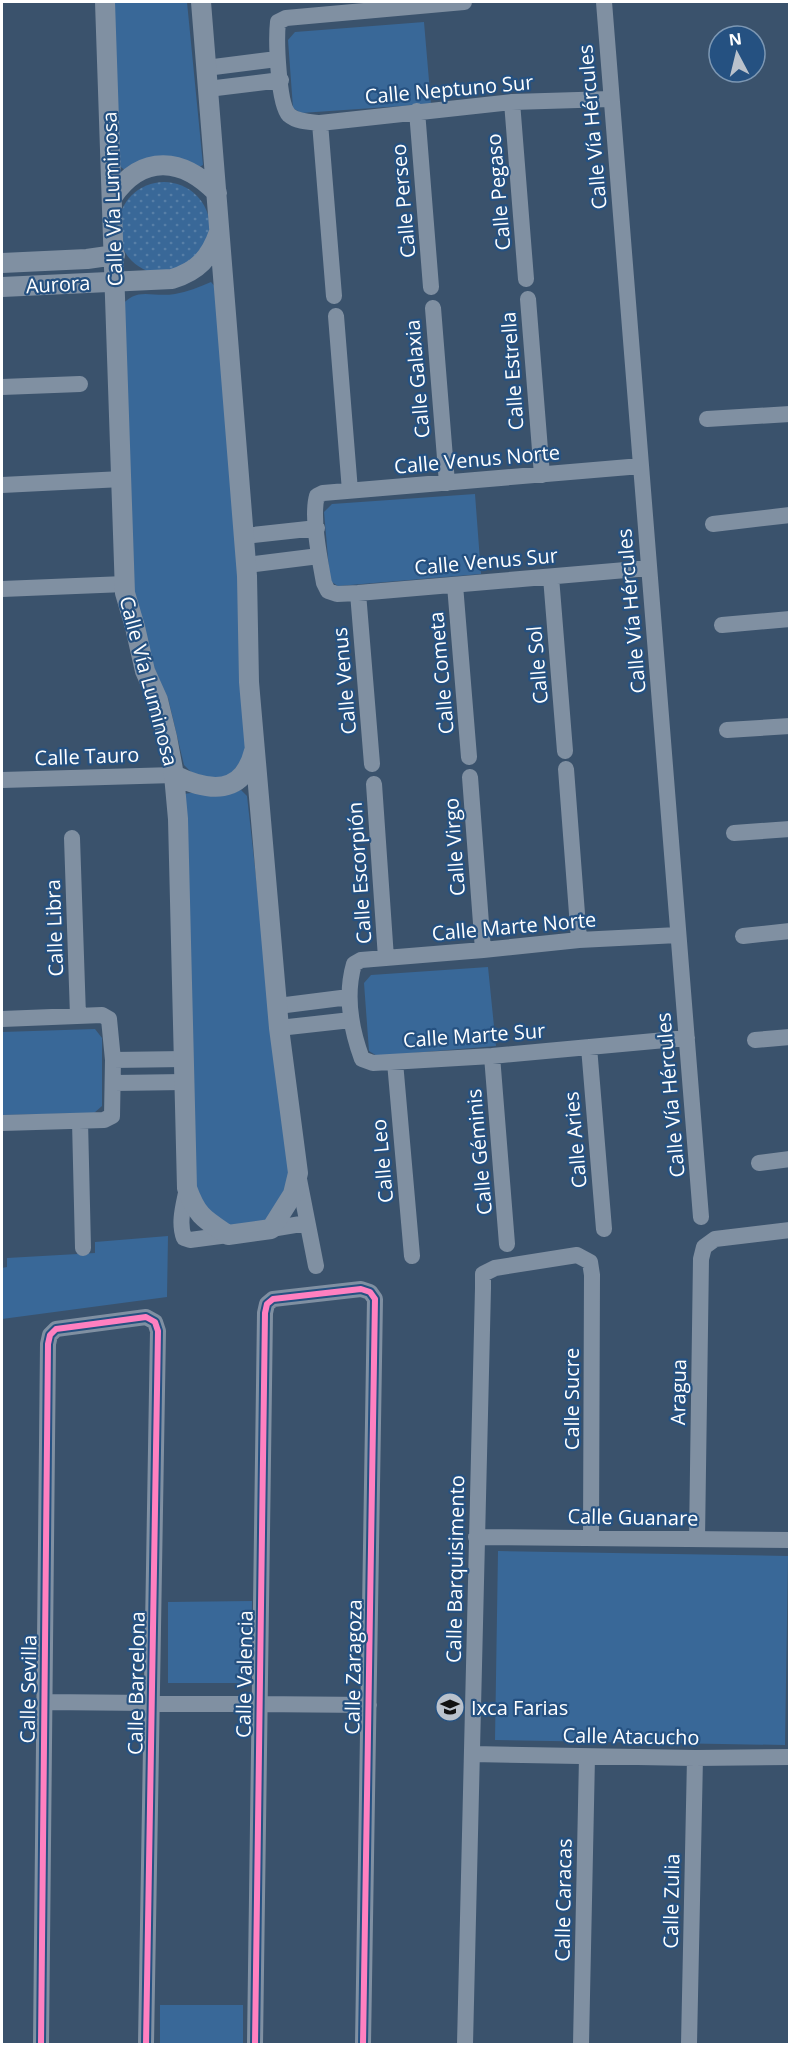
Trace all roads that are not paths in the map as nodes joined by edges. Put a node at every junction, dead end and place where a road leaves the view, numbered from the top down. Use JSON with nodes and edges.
{"nodes":[{"id":1,"x":105,"y":2,"type":"edge"},
{"id":2,"x":201,"y":2,"type":"edge"},
{"id":3,"x":464,"y":2,"type":"edge"},
{"id":4,"x":604,"y":2,"type":"edge"},
{"id":5,"x":405,"y":4,"type":"edge"},
{"id":6,"x":311,"y":9,"type":"edge"},
{"id":7,"x":277,"y":59,"type":"junction"},
{"id":8,"x":206,"y":68,"type":"junction"},
{"id":9,"x":280,"y":80,"type":"junction"},
{"id":10,"x":208,"y":88,"type":"junction"},
{"id":11,"x":611,"y":99,"type":"junction"},
{"id":12,"x":512,"y":102,"type":"junction"},
{"id":13,"x":417,"y":111,"type":"junction"},
{"id":14,"x":320,"y":123,"type":"junction"},
{"id":15,"x":217,"y":193,"type":"junction"},
{"id":16,"x":113,"y":196,"type":"junction"},
{"id":17,"x":219,"y":230,"type":"junction"},
{"id":18,"x":115,"y":255,"type":"junction"},
{"id":19,"x":2,"y":263,"type":"edge"},
{"id":20,"x":526,"y":279,"type":"dead end"},
{"id":21,"x":115,"y":281,"type":"junction"},
{"id":22,"x":2,"y":287,"type":"edge"},
{"id":23,"x":431,"y":287,"type":"dead end"},
{"id":24,"x":334,"y":296,"type":"dead end"},
{"id":25,"x":528,"y":299,"type":"dead end"},
{"id":26,"x":433,"y":308,"type":"dead end"},
{"id":27,"x":336,"y":316,"type":"dead end"},
{"id":28,"x":80,"y":384,"type":"dead end"},
{"id":29,"x":2,"y":387,"type":"edge"},
{"id":30,"x":789,"y":414,"type":"edge"},
{"id":31,"x":707,"y":419,"type":"dead end"},
{"id":32,"x":641,"y":466,"type":"junction"},
{"id":33,"x":542,"y":475,"type":"junction"},
{"id":34,"x":122,"y":479,"type":"junction"},
{"id":35,"x":447,"y":483,"type":"junction"},
{"id":36,"x":2,"y":485,"type":"edge"},
{"id":37,"x":350,"y":491,"type":"junction"},
{"id":38,"x":789,"y":515,"type":"edge"},
{"id":39,"x":712,"y":524,"type":"dead end"},
{"id":40,"x":317,"y":528,"type":"junction"},
{"id":41,"x":244,"y":536,"type":"junction"},
{"id":42,"x":319,"y":556,"type":"junction"},
{"id":43,"x":247,"y":565,"type":"junction"},
{"id":44,"x":649,"y":568,"type":"junction"},
{"id":45,"x":550,"y":577,"type":"junction"},
{"id":46,"x":125,"y":584,"type":"junction"},
{"id":47,"x":455,"y":585,"type":"junction"},
{"id":48,"x":2,"y":590,"type":"edge"},
{"id":49,"x":358,"y":594,"type":"junction"},
{"id":50,"x":789,"y":619,"type":"edge"},
{"id":51,"x":722,"y":626,"type":"dead end"},
{"id":52,"x":789,"y":726,"type":"edge"},
{"id":53,"x":728,"y":730,"type":"dead end"},
{"id":54,"x":255,"y":749,"type":"junction"},
{"id":55,"x":565,"y":751,"type":"dead end"},
{"id":56,"x":469,"y":757,"type":"dead end"},
{"id":57,"x":372,"y":764,"type":"dead end"},
{"id":58,"x":566,"y":769,"type":"dead end"},
{"id":59,"x":174,"y":775,"type":"junction"},
{"id":60,"x":470,"y":777,"type":"dead end"},
{"id":61,"x":2,"y":780,"type":"edge"},
{"id":62,"x":374,"y":784,"type":"dead end"},
{"id":63,"x":789,"y":829,"type":"edge"},
{"id":64,"x":734,"y":833,"type":"dead end"},
{"id":65,"x":72,"y":838,"type":"dead end"},
{"id":66,"x":789,"y":931,"type":"edge"},
{"id":67,"x":678,"y":935,"type":"junction"},
{"id":68,"x":743,"y":936,"type":"dead end"},
{"id":69,"x":579,"y":940,"type":"junction"},
{"id":70,"x":483,"y":950,"type":"junction"},
{"id":71,"x":386,"y":958,"type":"junction"},
{"id":72,"x":354,"y":964,"type":"joint"},
{"id":73,"x":349,"y":998,"type":"junction"},
{"id":74,"x":278,"y":1006,"type":"junction"},
{"id":75,"x":78,"y":1016,"type":"junction"},
{"id":76,"x":2,"y":1019,"type":"edge"},
{"id":77,"x":351,"y":1020,"type":"junction"},
{"id":78,"x":279,"y":1028,"type":"junction"},
{"id":79,"x":789,"y":1037,"type":"edge"},
{"id":80,"x":687,"y":1038,"type":"junction"},
{"id":81,"x":754,"y":1040,"type":"dead end"},
{"id":82,"x":589,"y":1047,"type":"junction"},
{"id":83,"x":492,"y":1056,"type":"junction"},
{"id":84,"x":184,"y":1059,"type":"junction"},
{"id":85,"x":113,"y":1060,"type":"junction"},
{"id":86,"x":395,"y":1062,"type":"junction"},
{"id":87,"x":184,"y":1082,"type":"junction"},
{"id":88,"x":114,"y":1083,"type":"junction"},
{"id":89,"x":80,"y":1121,"type":"junction"},
{"id":90,"x":2,"y":1123,"type":"edge"},
{"id":91,"x":789,"y":1160,"type":"edge"},
{"id":92,"x":759,"y":1163,"type":"dead end"},
{"id":93,"x":298,"y":1173,"type":"junction"},
{"id":94,"x":187,"y":1188,"type":"junction"},
{"id":95,"x":701,"y":1217,"type":"dead end"},
{"id":96,"x":307,"y":1224,"type":"junction"},
{"id":97,"x":272,"y":1229,"type":"junction"},
{"id":98,"x":604,"y":1229,"type":"dead end"},
{"id":99,"x":789,"y":1230,"type":"edge"},
{"id":100,"x":228,"y":1235,"type":"junction"},
{"id":101,"x":507,"y":1244,"type":"dead end"},
{"id":102,"x":83,"y":1248,"type":"dead end"},
{"id":103,"x":412,"y":1256,"type":"dead end"},
{"id":104,"x":590,"y":1262,"type":"joint"},
{"id":105,"x":315,"y":1266,"type":"dead end"},
{"id":106,"x":370,"y":1292,"type":"joint"},
{"id":107,"x":155,"y":1322,"type":"joint"},
{"id":108,"x":476,"y":1537,"type":"junction"},
{"id":109,"x":591,"y":1537,"type":"junction"},
{"id":110,"x":697,"y":1539,"type":"junction"},
{"id":111,"x":789,"y":1540,"type":"edge"},
{"id":112,"x":44,"y":1702,"type":"junction"},
{"id":113,"x":152,"y":1703,"type":"junction"},
{"id":114,"x":260,"y":1704,"type":"junction"},
{"id":115,"x":369,"y":1705,"type":"junction"},
{"id":116,"x":472,"y":1754,"type":"junction"},
{"id":117,"x":587,"y":1757,"type":"junction"},
{"id":118,"x":789,"y":1757,"type":"edge"},
{"id":119,"x":694,"y":1758,"type":"junction"},
{"id":120,"x":40,"y":2044,"type":"edge"},
{"id":121,"x":146,"y":2044,"type":"edge"},
{"id":122,"x":255,"y":2044,"type":"edge"},
{"id":123,"x":363,"y":2044,"type":"edge"},
{"id":124,"x":465,"y":2044,"type":"edge"},
{"id":125,"x":581,"y":2044,"type":"edge"},
{"id":126,"x":689,"y":2044,"type":"edge"}],
"edges":[{"from":1,"to":16,"type":"street","name":"Calle Vía Luminosa"},
{"from":2,"to":8,"type":"street"},
{"from":3,"to":5,"type":"street"},
{"from":4,"to":11,"type":"street","name":"Calle Vía Hércules"},
{"from":5,"to":6,"type":"street"},
{"from":6,"to":7,"type":"street"},
{"from":7,"to":8,"type":"street"},
{"from":7,"to":9,"type":"street"},
{"from":8,"to":10,"type":"street"},
{"from":9,"to":10,"type":"street"},
{"from":9,"to":14,"type":"street","name":"Calle Neptuno Sur"},
{"from":10,"to":15,"type":"street"},
{"from":11,"to":12,"type":"street","name":"Calle Neptuno Sur"},
{"from":11,"to":32,"type":"street","name":"Calle Vía Hércules"},
{"from":12,"to":13,"type":"street","name":"Calle Neptuno Sur"},
{"from":12,"to":20,"type":"street","name":"Calle Pegaso"},
{"from":13,"to":14,"type":"street","name":"Calle Neptuno Sur"},
{"from":13,"to":23,"type":"street","name":"Calle Perseo"},
{"from":14,"to":24,"type":"street"},
{"from":15,"to":16,"type":"street"},
{"from":15,"to":17,"type":"street"},
{"from":16,"to":18,"type":"street","name":"Calle Vía Luminosa"},
{"from":17,"to":21,"type":"street"},
{"from":17,"to":41,"type":"street"},
{"from":18,"to":19,"type":"street","name":"Aurora"},
{"from":18,"to":21,"type":"street","name":"Calle Vía Luminosa"},
{"from":21,"to":22,"type":"street","name":"Aurora"},
{"from":21,"to":34,"type":"street","name":"Calle Vía Luminosa"},
{"from":25,"to":33,"type":"street","name":"Calle Estrella"},
{"from":26,"to":35,"type":"street","name":"Calle Galaxia"},
{"from":27,"to":37,"type":"street"},
{"from":28,"to":29,"type":"street"},
{"from":30,"to":31,"type":"street"},
{"from":32,"to":33,"type":"street","name":"Calle Venus Norte"},
{"from":32,"to":44,"type":"street","name":"Calle Vía Hércules"},
{"from":33,"to":35,"type":"street","name":"Calle Venus Norte"},
{"from":34,"to":36,"type":"street"},
{"from":34,"to":46,"type":"street","name":"Calle Vía Luminosa"},
{"from":35,"to":37,"type":"street","name":"Calle Venus Norte"},
{"from":37,"to":40,"type":"street","name":"Calle Venus Norte"},
{"from":38,"to":39,"type":"street"},
{"from":40,"to":41,"type":"street"},
{"from":40,"to":42,"type":"street"},
{"from":41,"to":43,"type":"street"},
{"from":42,"to":43,"type":"street"},
{"from":42,"to":49,"type":"street","name":"Calle Venus Sur"},
{"from":43,"to":54,"type":"street"},
{"from":44,"to":45,"type":"street","name":"Calle Venus Sur"},
{"from":44,"to":67,"type":"street","name":"Calle Vía Hércules"},
{"from":45,"to":47,"type":"street","name":"Calle Venus Sur"},
{"from":45,"to":55,"type":"street","name":"Calle Sol"},
{"from":46,"to":48,"type":"street"},
{"from":46,"to":59,"type":"street","name":"Calle Vía Luminosa"},
{"from":47,"to":49,"type":"street","name":"Calle Venus Sur"},
{"from":47,"to":56,"type":"street","name":"Calle Cometa"},
{"from":49,"to":57,"type":"street","name":"Calle Venus"},
{"from":50,"to":51,"type":"street"},
{"from":52,"to":53,"type":"street"},
{"from":54,"to":59,"type":"street"},
{"from":54,"to":74,"type":"street"},
{"from":58,"to":69,"type":"street"},
{"from":59,"to":61,"type":"street","name":"Calle Tauro"},
{"from":59,"to":84,"type":"street","name":"Calle Vía Luminosa"},
{"from":60,"to":70,"type":"street","name":"Calle Virgo"},
{"from":62,"to":71,"type":"street","name":"Calle Escorpión"},
{"from":63,"to":64,"type":"street"},
{"from":65,"to":75,"type":"street","name":"Calle Libra"},
{"from":66,"to":68,"type":"street"},
{"from":67,"to":69,"type":"street","name":"Calle Marte Norte"},
{"from":67,"to":80,"type":"street","name":"Calle Vía Hércules"},
{"from":69,"to":70,"type":"street","name":"Calle Marte Norte"},
{"from":70,"to":71,"type":"street","name":"Calle Marte Norte"},
{"from":71,"to":72,"type":"street","name":"Calle Marte Norte"},
{"from":72,"to":73,"type":"street","name":"Calle Marte Sur"},
{"from":73,"to":74,"type":"street"},
{"from":73,"to":77,"type":"street","name":"Calle Marte Sur"},
{"from":74,"to":78,"type":"street"},
{"from":75,"to":76,"type":"street"},
{"from":75,"to":85,"type":"street"},
{"from":77,"to":78,"type":"street"},
{"from":77,"to":86,"type":"street","name":"Calle Marte Sur"},
{"from":78,"to":93,"type":"street"},
{"from":79,"to":81,"type":"street"},
{"from":80,"to":82,"type":"street","name":"Calle Marte Sur"},
{"from":80,"to":95,"type":"street","name":"Calle Vía Hércules"},
{"from":82,"to":83,"type":"street","name":"Calle Marte Sur"},
{"from":82,"to":98,"type":"street","name":"Calle Aries"},
{"from":83,"to":86,"type":"street","name":"Calle Marte Sur"},
{"from":83,"to":101,"type":"street","name":"Calle Géminis"},
{"from":84,"to":85,"type":"street"},
{"from":84,"to":87,"type":"street","name":"Calle Vía Luminosa"},
{"from":85,"to":88,"type":"street"},
{"from":86,"to":103,"type":"street","name":"Calle Leo"},
{"from":87,"to":88,"type":"street"},
{"from":87,"to":94,"type":"street","name":"Calle Vía Luminosa"},
{"from":88,"to":89,"type":"street"},
{"from":89,"to":90,"type":"street"},
{"from":89,"to":102,"type":"street"},
{"from":91,"to":92,"type":"street"},
{"from":93,"to":96,"type":"street"},
{"from":93,"to":97,"type":"street"},
{"from":94,"to":100,"type":"street","name":"Calle Vía Luminosa"},
{"from":94,"to":100,"type":"street"},
{"from":96,"to":97,"type":"street"},
{"from":96,"to":105,"type":"street"},
{"from":97,"to":100,"type":"street"},
{"from":99,"to":110,"type":"street","name":"Aragua"},
{"from":104,"to":108,"type":"street","name":"Calle Barquisimento"},
{"from":104,"to":109,"type":"street","name":"Calle Sucre"},
{"from":106,"to":114,"type":"street","name":"Calle Valencia"},
{"from":106,"to":115,"type":"street","name":"Calle Zaragoza"},
{"from":107,"to":112,"type":"street","name":"Calle Sevilla"},
{"from":107,"to":113,"type":"street","name":"Calle Barcelona"},
{"from":108,"to":109,"type":"street","name":"Calle Guanare"},
{"from":108,"to":116,"type":"street","name":"Calle Barquisimento"},
{"from":109,"to":110,"type":"street","name":"Calle Guanare"},
{"from":110,"to":111,"type":"street","name":"Calle Guanare"},
{"from":112,"to":113,"type":"street"},
{"from":112,"to":120,"type":"street","name":"Calle Sevilla"},
{"from":113,"to":114,"type":"street"},
{"from":113,"to":121,"type":"street","name":"Calle Barcelona"},
{"from":114,"to":115,"type":"street"},
{"from":114,"to":122,"type":"street","name":"Calle Valencia"},
{"from":115,"to":123,"type":"street","name":"Calle Zaragoza"},
{"from":116,"to":117,"type":"street","name":"Calle Atacucho"},
{"from":116,"to":124,"type":"street","name":"Calle Barquisimento"},
{"from":117,"to":119,"type":"street","name":"Calle Atacucho"},
{"from":117,"to":125,"type":"street","name":"Calle Caracas"},
{"from":118,"to":119,"type":"street","name":"Calle Atacucho"},
{"from":119,"to":126,"type":"street","name":"Calle Zulia"}]}
